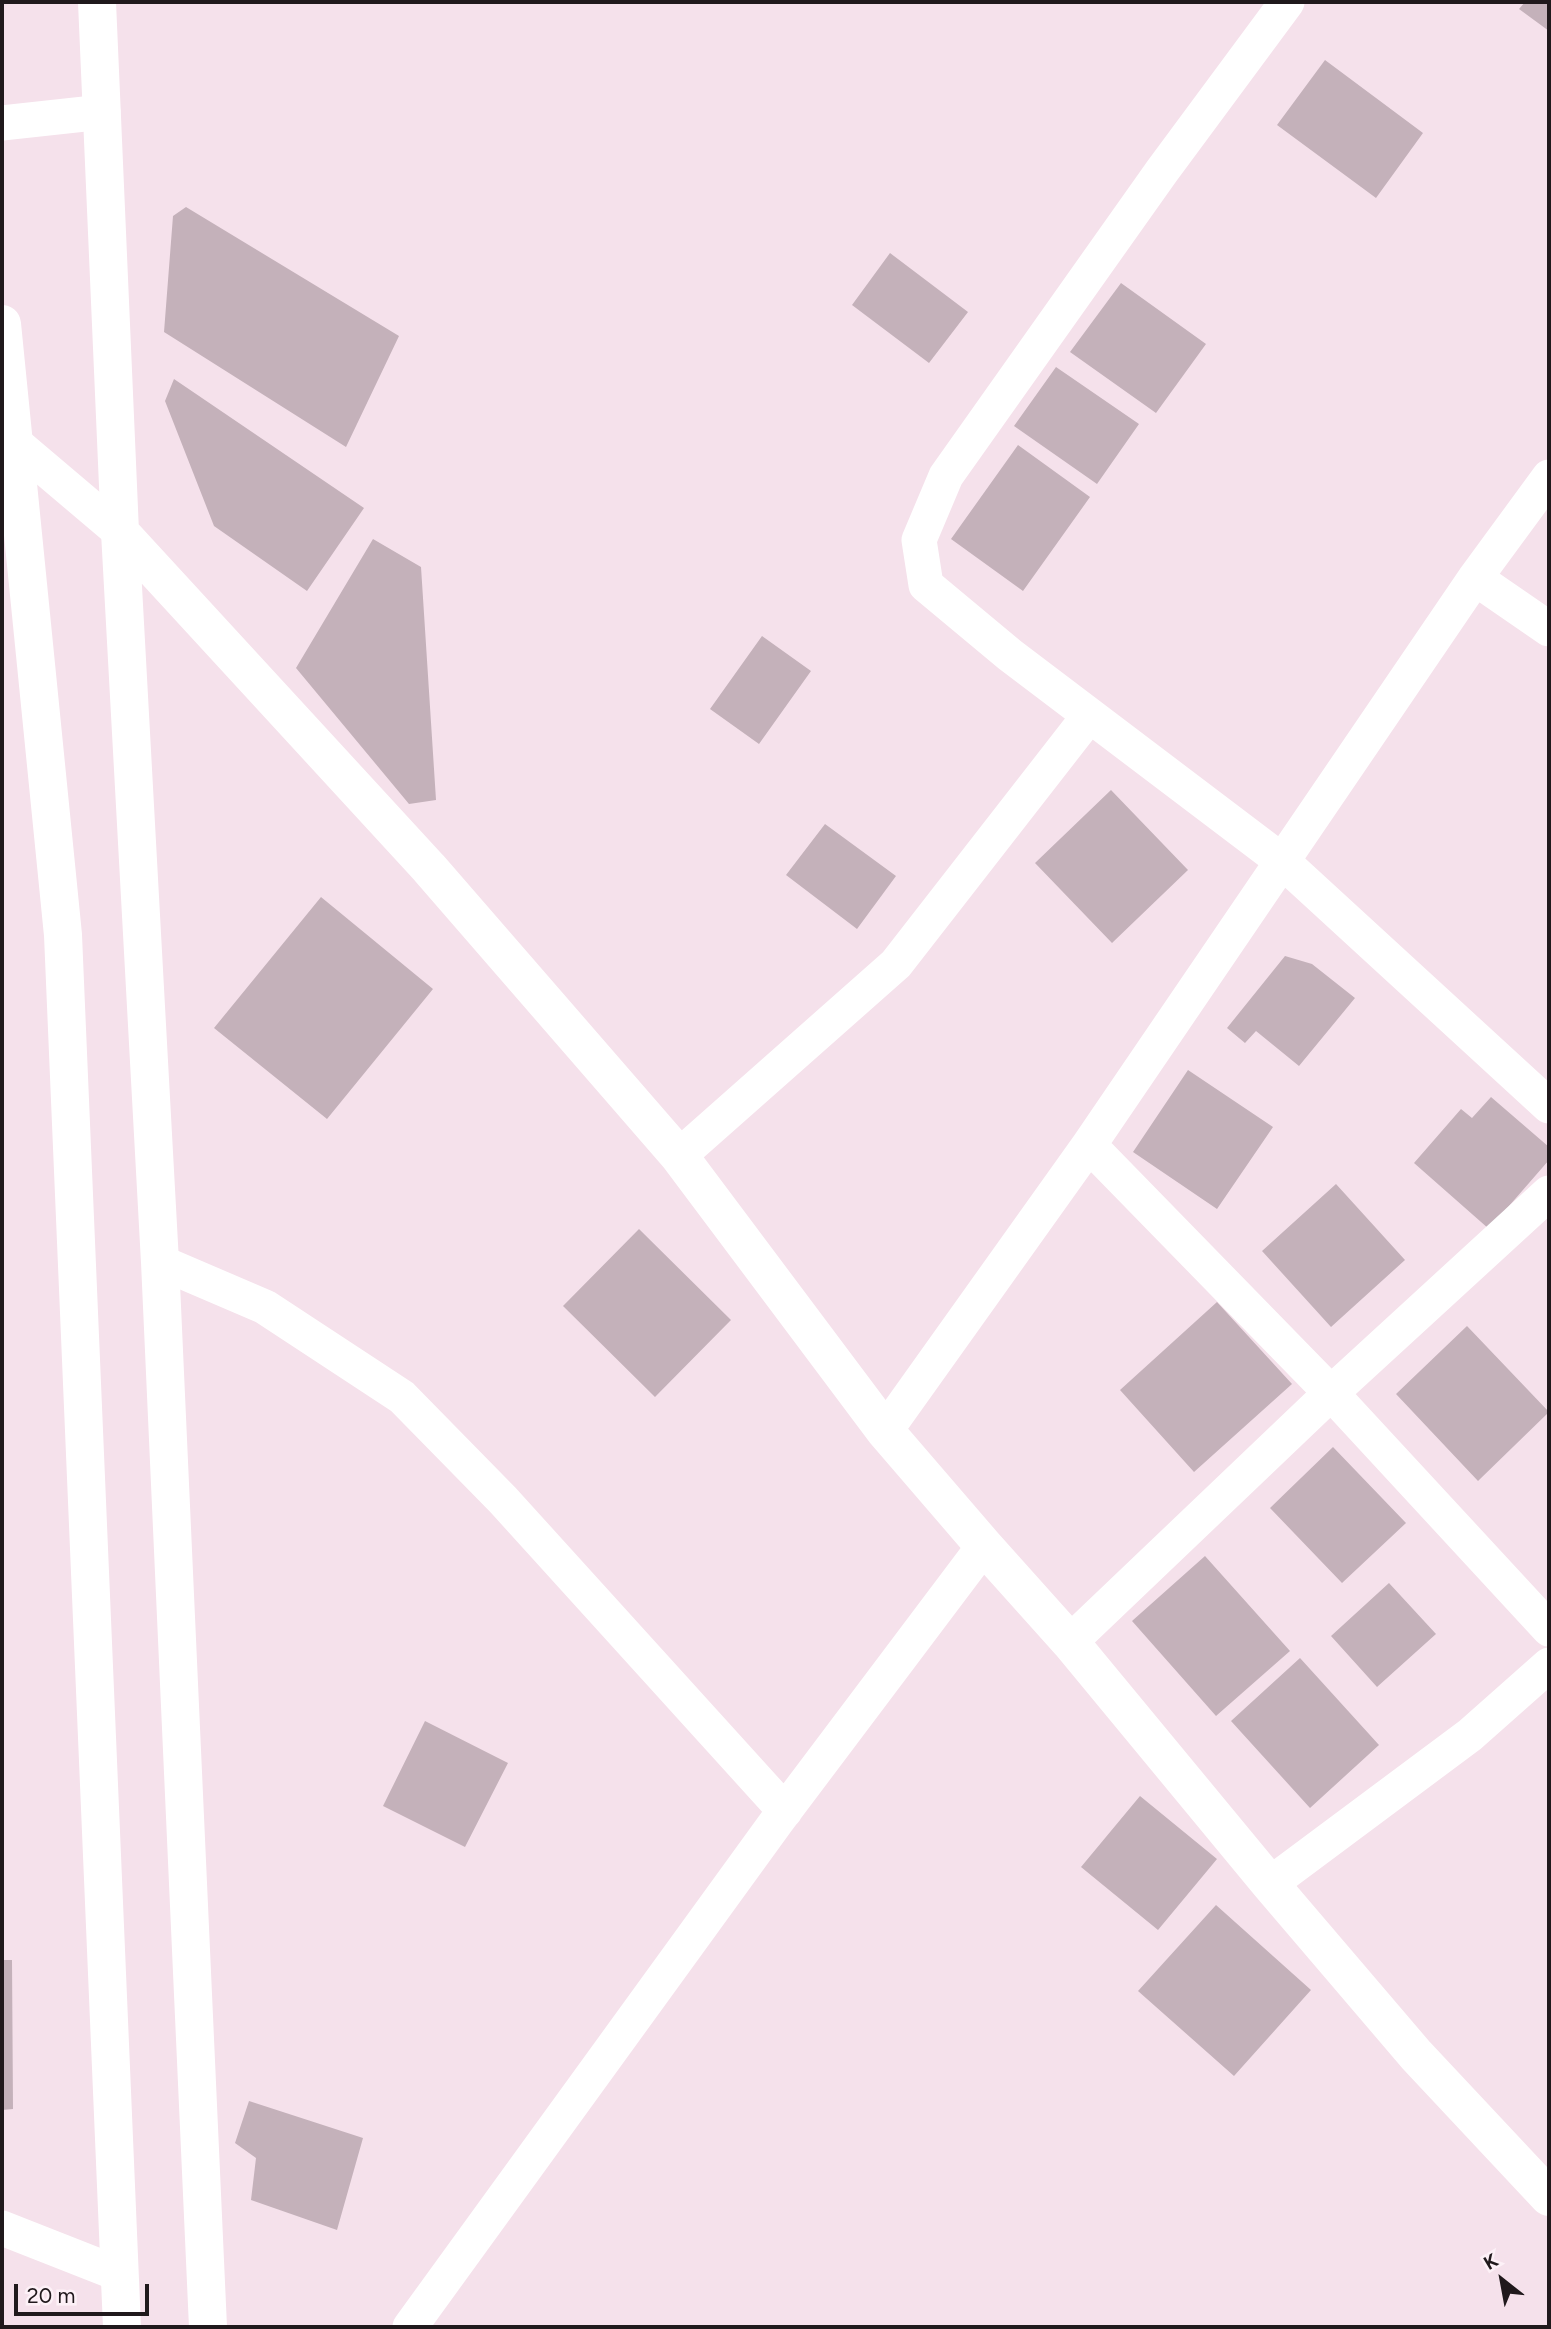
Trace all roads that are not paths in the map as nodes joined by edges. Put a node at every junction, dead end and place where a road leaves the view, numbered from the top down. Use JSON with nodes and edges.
{"nodes":[{"id":1,"x":97,"y":2,"type":"edge"},
{"id":2,"x":1287,"y":2,"type":"edge"},
{"id":3,"x":103,"y":112,"type":"junction"},
{"id":4,"x":2,"y":123,"type":"edge"},
{"id":5,"x":2,"y":324,"type":"edge"},
{"id":6,"x":8,"y":438,"type":"edge"},
{"id":7,"x":1549,"y":477,"type":"edge"},
{"id":8,"x":120,"y":532,"type":"junction"},
{"id":9,"x":1475,"y":578,"type":"junction"},
{"id":10,"x":1549,"y":629,"type":"edge"},
{"id":11,"x":1089,"y":716,"type":"junction"},
{"id":12,"x":1282,"y":862,"type":"junction"},
{"id":13,"x":1549,"y":1106,"type":"edge"},
{"id":14,"x":1089,"y":1145,"type":"junction"},
{"id":15,"x":679,"y":1156,"type":"junction"},
{"id":16,"x":1549,"y":1193,"type":"edge"},
{"id":17,"x":160,"y":1262,"type":"junction"},
{"id":18,"x":1331,"y":1393,"type":"junction"},
{"id":19,"x":885,"y":1431,"type":"junction"},
{"id":20,"x":984,"y":1546,"type":"junction"},
{"id":21,"x":1549,"y":1629,"type":"edge"},
{"id":22,"x":1070,"y":1642,"type":"junction"},
{"id":23,"x":1549,"y":1665,"type":"edge"},
{"id":24,"x":785,"y":1811,"type":"junction"},
{"id":25,"x":1270,"y":1884,"type":"junction"},
{"id":26,"x":1549,"y":2197,"type":"edge"},
{"id":27,"x":2,"y":2228,"type":"edge"},
{"id":28,"x":119,"y":2274,"type":"junction"},
{"id":29,"x":122,"y":2327,"type":"edge"},
{"id":30,"x":208,"y":2327,"type":"edge"},
{"id":31,"x":410,"y":2327,"type":"edge"}],
"edges":[{"from":1,"to":3,"type":"street"},
{"from":2,"to":11,"type":"street"},
{"from":3,"to":4,"type":"street"},
{"from":3,"to":8,"type":"street"},
{"from":5,"to":6,"type":"street"},
{"from":6,"to":8,"type":"street"},
{"from":6,"to":28,"type":"street"},
{"from":7,"to":9,"type":"street"},
{"from":8,"to":15,"type":"street"},
{"from":8,"to":17,"type":"street"},
{"from":9,"to":10,"type":"street"},
{"from":9,"to":12,"type":"street"},
{"from":11,"to":12,"type":"street"},
{"from":11,"to":15,"type":"street"},
{"from":12,"to":13,"type":"street"},
{"from":12,"to":14,"type":"street"},
{"from":14,"to":18,"type":"street"},
{"from":14,"to":19,"type":"street"},
{"from":15,"to":19,"type":"street"},
{"from":16,"to":18,"type":"street"},
{"from":17,"to":24,"type":"street"},
{"from":17,"to":30,"type":"street"},
{"from":18,"to":21,"type":"street"},
{"from":18,"to":22,"type":"street"},
{"from":19,"to":20,"type":"street"},
{"from":20,"to":22,"type":"street"},
{"from":20,"to":24,"type":"street"},
{"from":22,"to":25,"type":"street"},
{"from":23,"to":25,"type":"street"},
{"from":24,"to":31,"type":"street"},
{"from":25,"to":26,"type":"street"},
{"from":27,"to":28,"type":"street"},
{"from":28,"to":29,"type":"street"}]}
